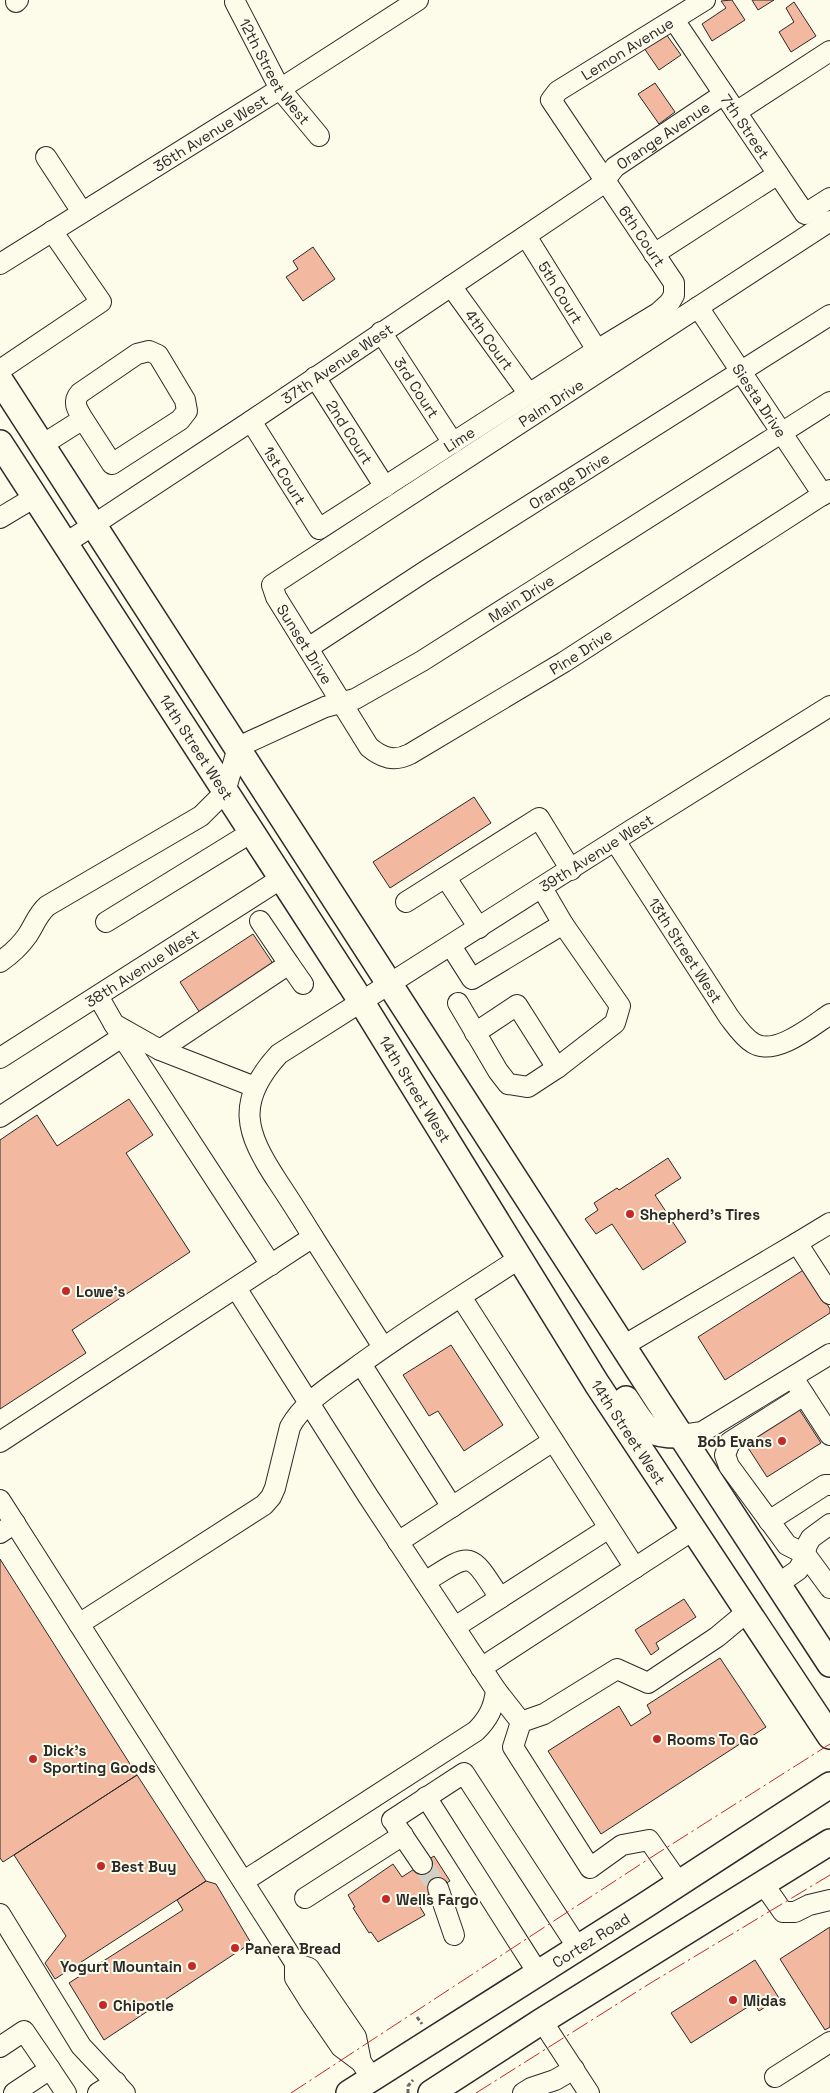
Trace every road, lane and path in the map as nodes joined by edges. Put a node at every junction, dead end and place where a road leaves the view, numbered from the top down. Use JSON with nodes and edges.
{"nodes":[{"id":1,"x":418,"y":0,"type":"edge"},
{"id":2,"x":705,"y":0,"type":"edge"},
{"id":3,"x":235,"y":2,"type":"dead end"},
{"id":4,"x":674,"y":20,"type":"junction"},
{"id":5,"x":830,"y":51,"type":"edge"},
{"id":6,"x":280,"y":89,"type":"junction"},
{"id":7,"x":724,"y":94,"type":"junction"},
{"id":8,"x":552,"y":100,"type":"joint"},
{"id":9,"x":736,"y":112,"type":"junction"},
{"id":10,"x":318,"y":136,"type":"dead end"},
{"id":11,"x":46,"y":157,"type":"dead end"},
{"id":12,"x":778,"y":174,"type":"junction"},
{"id":13,"x":604,"y":180,"type":"junction"},
{"id":14,"x":830,"y":198,"type":"edge"},
{"id":15,"x":82,"y":212,"type":"junction"},
{"id":16,"x":830,"y":220,"type":"edge"},
{"id":17,"x":52,"y":231,"type":"junction"},
{"id":18,"x":526,"y":236,"type":"junction"},
{"id":19,"x":654,"y":254,"type":"junction"},
{"id":20,"x":0,"y":264,"type":"edge"},
{"id":21,"x":451,"y":286,"type":"junction"},
{"id":22,"x":698,"y":306,"type":"junction"},
{"id":23,"x":830,"y":315,"type":"edge"},
{"id":24,"x":381,"y":332,"type":"junction"},
{"id":25,"x":597,"y":350,"type":"junction"},
{"id":26,"x":0,"y":370,"type":"edge"},
{"id":27,"x":741,"y":372,"type":"junction"},
{"id":28,"x":315,"y":377,"type":"junction"},
{"id":29,"x":0,"y":380,"type":"edge"},
{"id":30,"x":528,"y":394,"type":"junction"},
{"id":31,"x":830,"y":402,"type":"edge"},
{"id":32,"x":83,"y":419,"type":"junction"},
{"id":33,"x":251,"y":421,"type":"junction"},
{"id":34,"x":782,"y":432,"type":"junction"},
{"id":35,"x":453,"y":443,"type":"junction"},
{"id":36,"x":42,"y":445,"type":"junction"},
{"id":37,"x":2,"y":448,"type":"edge"},
{"id":38,"x":385,"y":486,"type":"junction"},
{"id":39,"x":826,"y":493,"type":"edge"},
{"id":40,"x":35,"y":497,"type":"junction"},
{"id":41,"x":0,"y":518,"type":"edge"},
{"id":42,"x":94,"y":525,"type":"junction"},
{"id":43,"x":319,"y":528,"type":"joint"},
{"id":44,"x":66,"y":543,"type":"junction"},
{"id":45,"x":272,"y":585,"type":"joint"},
{"id":46,"x":308,"y":648,"type":"junction"},
{"id":47,"x":342,"y":701,"type":"junction"},
{"id":48,"x":830,"y":706,"type":"edge"},
{"id":49,"x":238,"y":747,"type":"junction"},
{"id":50,"x":225,"y":792,"type":"junction"},
{"id":51,"x":252,"y":832,"type":"junction"},
{"id":52,"x":615,"y":842,"type":"junction"},
{"id":53,"x":571,"y":870,"type":"junction"},
{"id":54,"x":282,"y":878,"type":"junction"},
{"id":55,"x":446,"y":878,"type":"junction"},
{"id":56,"x":542,"y":888,"type":"junction"},
{"id":57,"x":406,"y":902,"type":"dead end"},
{"id":58,"x":260,"y":921,"type":"dead end"},
{"id":59,"x":106,"y":922,"type":"dead end"},
{"id":60,"x":563,"y":924,"type":"junction"},
{"id":61,"x":479,"y":928,"type":"junction"},
{"id":62,"x":451,"y":946,"type":"junction"},
{"id":63,"x":0,"y":962,"type":"edge"},
{"id":64,"x":290,"y":964,"type":"junction"},
{"id":65,"x":303,"y":984,"type":"dead end"},
{"id":66,"x":390,"y":984,"type":"junction"},
{"id":67,"x":98,"y":996,"type":"junction"},
{"id":68,"x":361,"y":1001,"type":"junction"},
{"id":69,"x":458,"y":1003,"type":"dead end"},
{"id":70,"x":830,"y":1014,"type":"edge"},
{"id":71,"x":118,"y":1031,"type":"junction"},
{"id":72,"x":475,"y":1033,"type":"junction"},
{"id":73,"x":160,"y":1050,"type":"junction"},
{"id":74,"x":0,"y":1058,"type":"edge"},
{"id":75,"x":557,"y":1068,"type":"junction"},
{"id":76,"x":255,"y":1087,"type":"junction"},
{"id":77,"x":0,"y":1117,"type":"edge"},
{"id":78,"x":830,"y":1223,"type":"edge"},
{"id":79,"x":314,"y":1237,"type":"junction"},
{"id":80,"x":797,"y":1243,"type":"junction"},
{"id":81,"x":520,"y":1258,"type":"junction"},
{"id":82,"x":271,"y":1265,"type":"junction"},
{"id":83,"x":236,"y":1288,"type":"junction"},
{"id":84,"x":830,"y":1294,"type":"edge"},
{"id":85,"x":461,"y":1297,"type":"junction"},
{"id":86,"x":549,"y":1304,"type":"junction"},
{"id":87,"x":623,"y":1346,"type":"junction"},
{"id":88,"x":383,"y":1347,"type":"junction"},
{"id":89,"x":830,"y":1354,"type":"edge"},
{"id":90,"x":361,"y":1364,"type":"junction"},
{"id":91,"x":792,"y":1377,"type":"junction"},
{"id":92,"x":804,"y":1395,"type":"junction"},
{"id":93,"x":309,"y":1403,"type":"junction"},
{"id":94,"x":830,"y":1435,"type":"edge"},
{"id":95,"x":682,"y":1436,"type":"junction"},
{"id":96,"x":553,"y":1441,"type":"junction"},
{"id":97,"x":0,"y":1442,"type":"edge"},
{"id":98,"x":830,"y":1485,"type":"edge"},
{"id":99,"x":0,"y":1500,"type":"edge"},
{"id":100,"x":452,"y":1507,"type":"junction"},
{"id":101,"x":769,"y":1521,"type":"junction"},
{"id":102,"x":830,"y":1524,"type":"edge"},
{"id":103,"x":8,"y":1528,"type":"edge"},
{"id":104,"x":609,"y":1528,"type":"junction"},
{"id":105,"x":693,"y":1530,"type":"junction"},
{"id":106,"x":398,"y":1542,"type":"junction"},
{"id":107,"x":804,"y":1554,"type":"junction"},
{"id":108,"x":635,"y":1568,"type":"junction"},
{"id":109,"x":425,"y":1582,"type":"junction"},
{"id":110,"x":778,"y":1584,"type":"junction"},
{"id":111,"x":830,"y":1588,"type":"edge"},
{"id":112,"x":500,"y":1598,"type":"junction"},
{"id":113,"x":747,"y":1612,"type":"junction"},
{"id":114,"x":79,"y":1624,"type":"junction"},
{"id":115,"x":454,"y":1627,"type":"junction"},
{"id":116,"x":830,"y":1664,"type":"edge"},
{"id":117,"x":481,"y":1668,"type":"junction"},
{"id":118,"x":496,"y":1690,"type":"junction"},
{"id":119,"x":521,"y":1722,"type":"junction"},
{"id":120,"x":830,"y":1736,"type":"edge"},
{"id":121,"x":830,"y":1785,"type":"edge"},
{"id":122,"x":376,"y":1797,"type":"junction"},
{"id":123,"x":426,"y":1798,"type":"junction"},
{"id":124,"x":397,"y":1827,"type":"junction"},
{"id":125,"x":830,"y":1842,"type":"edge"},
{"id":126,"x":422,"y":1864,"type":"tunnel mouth"},
{"id":127,"x":244,"y":1881,"type":"junction"},
{"id":128,"x":679,"y":1883,"type":"junction"},
{"id":129,"x":764,"y":1885,"type":"junction"},
{"id":130,"x":438,"y":1888,"type":"tunnel mouth"},
{"id":131,"x":305,"y":1898,"type":"dead end"},
{"id":132,"x":830,"y":1900,"type":"edge"},
{"id":133,"x":0,"y":1914,"type":"edge"},
{"id":134,"x":454,"y":1935,"type":"dead end"},
{"id":135,"x":578,"y":1948,"type":"junction"},
{"id":136,"x":538,"y":1974,"type":"junction"},
{"id":137,"x":542,"y":2021,"type":"junction"},
{"id":138,"x":830,"y":2042,"type":"edge"},
{"id":139,"x":0,"y":2047,"type":"edge"},
{"id":140,"x":50,"y":2069,"type":"junction"},
{"id":141,"x":574,"y":2069,"type":"junction"},
{"id":142,"x":775,"y":2077,"type":"dead end"},
{"id":143,"x":366,"y":2078,"type":"edge"},
{"id":144,"x":120,"y":2087,"type":"edge"},
{"id":145,"x":443,"y":2090,"type":"edge"},
{"id":146,"x":14,"y":2093,"type":"edge"},
{"id":147,"x":66,"y":2093,"type":"edge"},
{"id":148,"x":98,"y":2093,"type":"edge"},
{"id":149,"x":349,"y":2093,"type":"edge"},
{"id":150,"x":523,"y":2093,"type":"edge"},
{"id":151,"x":589,"y":2093,"type":"edge"}],
"edges":[{"from":1,"to":6,"type":"street","name":"36th Avenue West"},
{"from":2,"to":4,"type":"street","name":"Lemon Avenue"},
{"from":3,"to":6,"type":"street","name":"12th Street West"},
{"from":4,"to":7,"type":"street","name":"7th Street"},
{"from":4,"to":8,"type":"street","name":"Lemon Avenue"},
{"from":5,"to":9,"type":"street"},
{"from":6,"to":10,"type":"street","name":"12th Street West"},
{"from":6,"to":15,"type":"street","name":"36th Avenue West"},
{"from":7,"to":9,"type":"street","name":"7th Street"},
{"from":7,"to":13,"type":"street","name":"Orange Avenue"},
{"from":8,"to":13,"type":"street","name":"6th Court"},
{"from":9,"to":12,"type":"street","name":"7th Street"},
{"from":11,"to":15,"type":"street"},
{"from":12,"to":14,"type":"street","name":"7th Street"},
{"from":12,"to":19,"type":"street"},
{"from":13,"to":18,"type":"street","name":"37th Avenue West"},
{"from":13,"to":19,"type":"street","name":"6th Court"},
{"from":15,"to":17,"type":"street","name":"36th Avenue West"},
{"from":16,"to":22,"type":"street","name":"Palm Drive"},
{"from":17,"to":20,"type":"street","name":"36th Avenue West"},
{"from":17,"to":26,"type":"street"},
{"from":18,"to":21,"type":"street","name":"37th Avenue West"},
{"from":18,"to":25,"type":"street","name":"5th Court"},
{"from":19,"to":25,"type":"street","name":"6th Court"},
{"from":21,"to":24,"type":"street","name":"37th Avenue West"},
{"from":21,"to":30,"type":"street","name":"4th Court"},
{"from":22,"to":27,"type":"street","name":"Siesta Drive"},
{"from":22,"to":45,"type":"street","name":"Palm Drive"},
{"from":23,"to":27,"type":"street","name":"Orange Drive"},
{"from":24,"to":28,"type":"street","name":"37th Avenue West"},
{"from":24,"to":35,"type":"street","name":"3rd Court"},
{"from":25,"to":30,"type":"street","name":"Lime"},
{"from":27,"to":34,"type":"street","name":"Siesta Drive"},
{"from":27,"to":46,"type":"street","name":"Orange Drive"},
{"from":28,"to":33,"type":"street","name":"37th Avenue West"},
{"from":28,"to":38,"type":"street","name":"2nd Court"},
{"from":29,"to":36,"type":"main road"},
{"from":30,"to":35,"type":"street","name":"Lime"},
{"from":31,"to":34,"type":"street","name":"Main Drive"},
{"from":32,"to":32,"type":"street"},
{"from":32,"to":36,"type":"street"},
{"from":33,"to":42,"type":"street","name":"37th Avenue West"},
{"from":33,"to":43,"type":"street","name":"1st Court"},
{"from":34,"to":39,"type":"street","name":"Siesta Drive"},
{"from":34,"to":47,"type":"street","name":"Main Drive"},
{"from":35,"to":38,"type":"street","name":"Lime"},
{"from":36,"to":42,"type":"main road"},
{"from":37,"to":40,"type":"main road","name":"14th Street West"},
{"from":38,"to":43,"type":"street","name":"Lime"},
{"from":39,"to":47,"type":"street","name":"Pine Drive"},
{"from":40,"to":41,"type":"street"},
{"from":40,"to":44,"type":"main road","name":"14th Street West"},
{"from":42,"to":44,"type":"street","name":"37th Avenue West"},
{"from":42,"to":49,"type":"main road"},
{"from":44,"to":50,"type":"main road","name":"14th Street West"},
{"from":45,"to":46,"type":"street","name":"Sunset Drive"},
{"from":46,"to":47,"type":"street","name":"Sunset Drive"},
{"from":47,"to":49,"type":"street","name":"Main Drive"},
{"from":48,"to":52,"type":"street","name":"39th Avenue West"},
{"from":49,"to":50,"type":"street"},
{"from":49,"to":66,"type":"main road"},
{"from":50,"to":51,"type":"main road","name":"14th Street West"},
{"from":50,"to":63,"type":"street"},
{"from":51,"to":54,"type":"main road","name":"14th Street West"},
{"from":51,"to":59,"type":"street"},
{"from":52,"to":53,"type":"street","name":"39th Avenue West"},
{"from":52,"to":70,"type":"street","name":"13th Street West"},
{"from":53,"to":55,"type":"street"},
{"from":53,"to":56,"type":"street","name":"39th Avenue West"},
{"from":54,"to":67,"type":"street","name":"38th Avenue West"},
{"from":54,"to":68,"type":"main road","name":"14th Street West"},
{"from":55,"to":57,"type":"street"},
{"from":55,"to":61,"type":"street"},
{"from":56,"to":60,"type":"street"},
{"from":56,"to":61,"type":"street","name":"39th Avenue West"},
{"from":58,"to":64,"type":"street"},
{"from":60,"to":62,"type":"street"},
{"from":60,"to":75,"type":"street"},
{"from":61,"to":62,"type":"street","name":"39th Avenue West"},
{"from":62,"to":66,"type":"street","name":"39th Avenue West"},
{"from":64,"to":65,"type":"street"},
{"from":64,"to":73,"type":"street"},
{"from":66,"to":68,"type":"street","name":"39th Avenue West"},
{"from":66,"to":87,"type":"main road"},
{"from":67,"to":71,"type":"street"},
{"from":67,"to":74,"type":"street","name":"38th Avenue West"},
{"from":68,"to":76,"type":"street","name":"39th Avenue West"},
{"from":68,"to":81,"type":"main road","name":"14th Street West"},
{"from":69,"to":72,"type":"street"},
{"from":71,"to":73,"type":"street"},
{"from":71,"to":77,"type":"street"},
{"from":71,"to":82,"type":"street"},
{"from":72,"to":75,"type":"street"},
{"from":72,"to":75,"type":"street"},
{"from":73,"to":76,"type":"street"},
{"from":76,"to":79,"type":"street","name":"39th Avenue West"},
{"from":78,"to":80,"type":"street"},
{"from":79,"to":82,"type":"street"},
{"from":79,"to":88,"type":"street","name":"39th Avenue West"},
{"from":80,"to":84,"type":"street"},
{"from":80,"to":87,"type":"street"},
{"from":81,"to":85,"type":"street"},
{"from":81,"to":86,"type":"main road","name":"14th Street West"},
{"from":82,"to":83,"type":"street"},
{"from":83,"to":93,"type":"street"},
{"from":83,"to":97,"type":"street"},
{"from":85,"to":88,"type":"street"},
{"from":85,"to":96,"type":"street"},
{"from":86,"to":95,"type":"main road"},
{"from":86,"to":105,"type":"main road","name":"14th Street West"},
{"from":87,"to":95,"type":"main road"},
{"from":88,"to":90,"type":"street"},
{"from":89,"to":91,"type":"street"},
{"from":90,"to":93,"type":"street"},
{"from":90,"to":100,"type":"street"},
{"from":91,"to":92,"type":"street"},
{"from":91,"to":95,"type":"street"},
{"from":92,"to":94,"type":"street"},
{"from":92,"to":101,"type":"street"},
{"from":93,"to":106,"type":"street"},
{"from":93,"to":114,"type":"street"},
{"from":95,"to":110,"type":"main road"},
{"from":96,"to":100,"type":"street"},
{"from":96,"to":104,"type":"street"},
{"from":98,"to":101,"type":"street"},
{"from":99,"to":103,"type":"street"},
{"from":100,"to":106,"type":"street"},
{"from":101,"to":107,"type":"street"},
{"from":102,"to":107,"type":"street"},
{"from":103,"to":114,"type":"street"},
{"from":104,"to":108,"type":"street"},
{"from":104,"to":112,"type":"street"},
{"from":105,"to":108,"type":"street"},
{"from":105,"to":113,"type":"main road","name":"14th Street West"},
{"from":106,"to":109,"type":"street"},
{"from":107,"to":110,"type":"street"},
{"from":107,"to":111,"type":"street"},
{"from":108,"to":117,"type":"street"},
{"from":109,"to":112,"type":"street"},
{"from":109,"to":115,"type":"street"},
{"from":110,"to":116,"type":"main road"},
{"from":112,"to":115,"type":"street"},
{"from":113,"to":119,"type":"street"},
{"from":113,"to":120,"type":"main road","name":"14th Street West"},
{"from":114,"to":127,"type":"street"},
{"from":115,"to":117,"type":"street"},
{"from":117,"to":118,"type":"street"},
{"from":118,"to":119,"type":"street"},
{"from":118,"to":122,"type":"street"},
{"from":119,"to":128,"type":"street"},
{"from":121,"to":128,"type":"main road","name":"Cortez Road"},
{"from":122,"to":124,"type":"street"},
{"from":122,"to":127,"type":"street"},
{"from":123,"to":124,"type":"street"},
{"from":123,"to":135,"type":"street"},
{"from":123,"to":136,"type":"street"},
{"from":124,"to":126,"type":"street"},
{"from":124,"to":131,"type":"street"},
{"from":125,"to":129,"type":"main road"},
{"from":127,"to":143,"type":"street"},
{"from":128,"to":135,"type":"main road","name":"Cortez Road"},
{"from":129,"to":132,"type":"street"},
{"from":129,"to":137,"type":"main road"},
{"from":130,"to":134,"type":"street"},
{"from":133,"to":144,"type":"street"},
{"from":135,"to":136,"type":"main road","name":"Cortez Road"},
{"from":136,"to":143,"type":"main road","name":"Cortez Road"},
{"from":137,"to":141,"type":"street"},
{"from":137,"to":145,"type":"main road"},
{"from":138,"to":142,"type":"street"},
{"from":139,"to":140,"type":"street"},
{"from":140,"to":146,"type":"street"},
{"from":140,"to":147,"type":"street"},
{"from":141,"to":150,"type":"street"},
{"from":141,"to":151,"type":"street"},
{"from":143,"to":149,"type":"main road","name":"Cortez Road"},
{"from":144,"to":148,"type":"street"}]}
